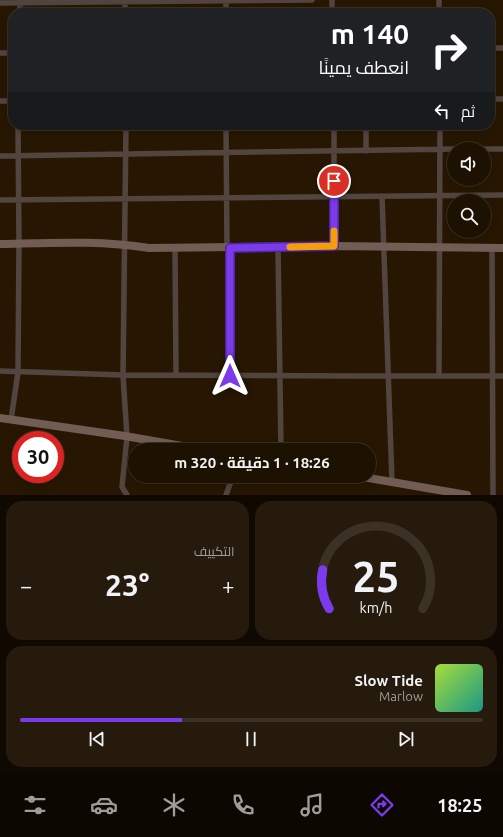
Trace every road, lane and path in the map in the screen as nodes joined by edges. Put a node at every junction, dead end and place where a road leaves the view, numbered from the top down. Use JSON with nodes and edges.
{"nodes":[{"id":1,"x":226,"y":0,"type":"edge"},
{"id":2,"x":312,"y":0,"type":"edge"},
{"id":3,"x":20,"y":1,"type":"edge"},
{"id":4,"x":125,"y":1,"type":"edge"},
{"id":5,"x":0,"y":3,"type":"edge"},
{"id":6,"x":18,"y":130,"type":"edge"},
{"id":7,"x":126,"y":130,"type":"edge"},
{"id":8,"x":226,"y":130,"type":"edge"},
{"id":9,"x":334,"y":130,"type":"edge"},
{"id":10,"x":366,"y":130,"type":"edge"},
{"id":11,"x":440,"y":130,"type":"edge"},
{"id":12,"x":491,"y":149,"type":"edge"},
{"id":13,"x":503,"y":149,"type":"edge"},
{"id":14,"x":440,"y":150,"type":"junction"},
{"id":15,"x":447,"y":150,"type":"edge"},
{"id":16,"x":334,"y":151,"type":"junction"},
{"id":17,"x":366,"y":151,"type":"junction"},
{"id":18,"x":226,"y":153,"type":"junction"},
{"id":19,"x":126,"y":154,"type":"junction"},
{"id":20,"x":0,"y":156,"type":"edge"},
{"id":21,"x":19,"y":156,"type":"junction"},
{"id":22,"x":503,"y":195,"type":"edge"},
{"id":23,"x":334,"y":196,"type":"junction"},
{"id":24,"x":382,"y":196,"type":"junction"},
{"id":25,"x":440,"y":196,"type":"junction"},
{"id":26,"x":226,"y":197,"type":"junction"},
{"id":27,"x":125,"y":199,"type":"junction"},
{"id":28,"x":0,"y":200,"type":"edge"},
{"id":29,"x":19,"y":201,"type":"junction"},
{"id":30,"x":0,"y":244,"type":"edge"},
{"id":31,"x":19,"y":244,"type":"junction"},
{"id":32,"x":125,"y":244,"type":"junction"},
{"id":33,"x":334,"y":246,"type":"junction"},
{"id":34,"x":278,"y":247,"type":"junction"},
{"id":35,"x":384,"y":247,"type":"junction"},
{"id":36,"x":175,"y":248,"type":"junction"},
{"id":37,"x":228,"y":248,"type":"junction"},
{"id":38,"x":440,"y":248,"type":"junction"},
{"id":39,"x":492,"y":248,"type":"junction"},
{"id":40,"x":503,"y":248,"type":"edge"},
{"id":41,"x":18,"y":370,"type":"junction"},
{"id":42,"x":0,"y":371,"type":"edge"},
{"id":43,"x":123,"y":375,"type":"junction"},
{"id":44,"x":176,"y":375,"type":"junction"},
{"id":45,"x":230,"y":376,"type":"junction"},
{"id":46,"x":280,"y":376,"type":"junction"},
{"id":47,"x":389,"y":376,"type":"junction"},
{"id":48,"x":439,"y":376,"type":"junction"},
{"id":49,"x":493,"y":376,"type":"junction"},
{"id":50,"x":503,"y":376,"type":"edge"},
{"id":51,"x":0,"y":418,"type":"edge"},
{"id":52,"x":11,"y":420,"type":"junction"},
{"id":53,"x":127,"y":437,"type":"junction"},
{"id":54,"x":163,"y":443,"type":"edge"},
{"id":55,"x":281,"y":443,"type":"edge"},
{"id":56,"x":376,"y":479,"type":"edge"},
{"id":57,"x":392,"y":482,"type":"junction"},
{"id":58,"x":230,"y":483,"type":"edge"},
{"id":59,"x":429,"y":492,"type":"edge"},
{"id":60,"x":127,"y":495,"type":"edge"},
{"id":61,"x":226,"y":495,"type":"edge"},
{"id":62,"x":467,"y":495,"type":"edge"},
{"id":63,"x":493,"y":495,"type":"edge"}],
"edges":[{"from":1,"to":2,"type":"street"},
{"from":1,"to":4,"type":"street"},
{"from":3,"to":4,"type":"street"},
{"from":3,"to":5,"type":"street"},
{"from":6,"to":21,"type":"street"},
{"from":7,"to":19,"type":"street"},
{"from":8,"to":18,"type":"street"},
{"from":9,"to":16,"type":"street"},
{"from":10,"to":17,"type":"street"},
{"from":11,"to":14,"type":"street"},
{"from":12,"to":13,"type":"street"},
{"from":14,"to":15,"type":"street"},
{"from":14,"to":17,"type":"street"},
{"from":14,"to":25,"type":"street"},
{"from":16,"to":17,"type":"street"},
{"from":16,"to":18,"type":"street"},
{"from":16,"to":23,"type":"street"},
{"from":18,"to":19,"type":"street"},
{"from":18,"to":26,"type":"street"},
{"from":19,"to":21,"type":"street"},
{"from":19,"to":27,"type":"street"},
{"from":20,"to":21,"type":"street"},
{"from":21,"to":29,"type":"street"},
{"from":22,"to":25,"type":"street"},
{"from":23,"to":24,"type":"street"},
{"from":23,"to":26,"type":"street"},
{"from":23,"to":33,"type":"street"},
{"from":24,"to":25,"type":"street"},
{"from":24,"to":35,"type":"street"},
{"from":25,"to":38,"type":"street"},
{"from":26,"to":27,"type":"street"},
{"from":26,"to":37,"type":"street"},
{"from":27,"to":29,"type":"street"},
{"from":27,"to":32,"type":"street"},
{"from":28,"to":29,"type":"street"},
{"from":29,"to":31,"type":"street"},
{"from":30,"to":31,"type":"street"},
{"from":31,"to":32,"type":"street"},
{"from":31,"to":41,"type":"street"},
{"from":32,"to":36,"type":"street"},
{"from":32,"to":43,"type":"street"},
{"from":33,"to":34,"type":"street"},
{"from":33,"to":35,"type":"street"},
{"from":34,"to":37,"type":"street"},
{"from":34,"to":46,"type":"street"},
{"from":35,"to":38,"type":"street"},
{"from":35,"to":47,"type":"street"},
{"from":36,"to":37,"type":"street"},
{"from":36,"to":44,"type":"street"},
{"from":37,"to":45,"type":"street"},
{"from":38,"to":39,"type":"street"},
{"from":38,"to":48,"type":"street"},
{"from":39,"to":40,"type":"street"},
{"from":39,"to":49,"type":"street"},
{"from":41,"to":42,"type":"street"},
{"from":41,"to":43,"type":"street"},
{"from":41,"to":52,"type":"street"},
{"from":43,"to":44,"type":"street"},
{"from":43,"to":53,"type":"street"},
{"from":44,"to":45,"type":"street"},
{"from":45,"to":46,"type":"street"},
{"from":46,"to":47,"type":"street"},
{"from":46,"to":55,"type":"street"},
{"from":47,"to":48,"type":"street"},
{"from":47,"to":57,"type":"street"},
{"from":48,"to":49,"type":"street"},
{"from":49,"to":50,"type":"street"},
{"from":49,"to":63,"type":"street"},
{"from":51,"to":52,"type":"street"},
{"from":52,"to":53,"type":"street"},
{"from":53,"to":54,"type":"street"},
{"from":53,"to":60,"type":"street"},
{"from":56,"to":57,"type":"street"},
{"from":57,"to":59,"type":"street"},
{"from":58,"to":61,"type":"street"},
{"from":59,"to":62,"type":"street"}]}
